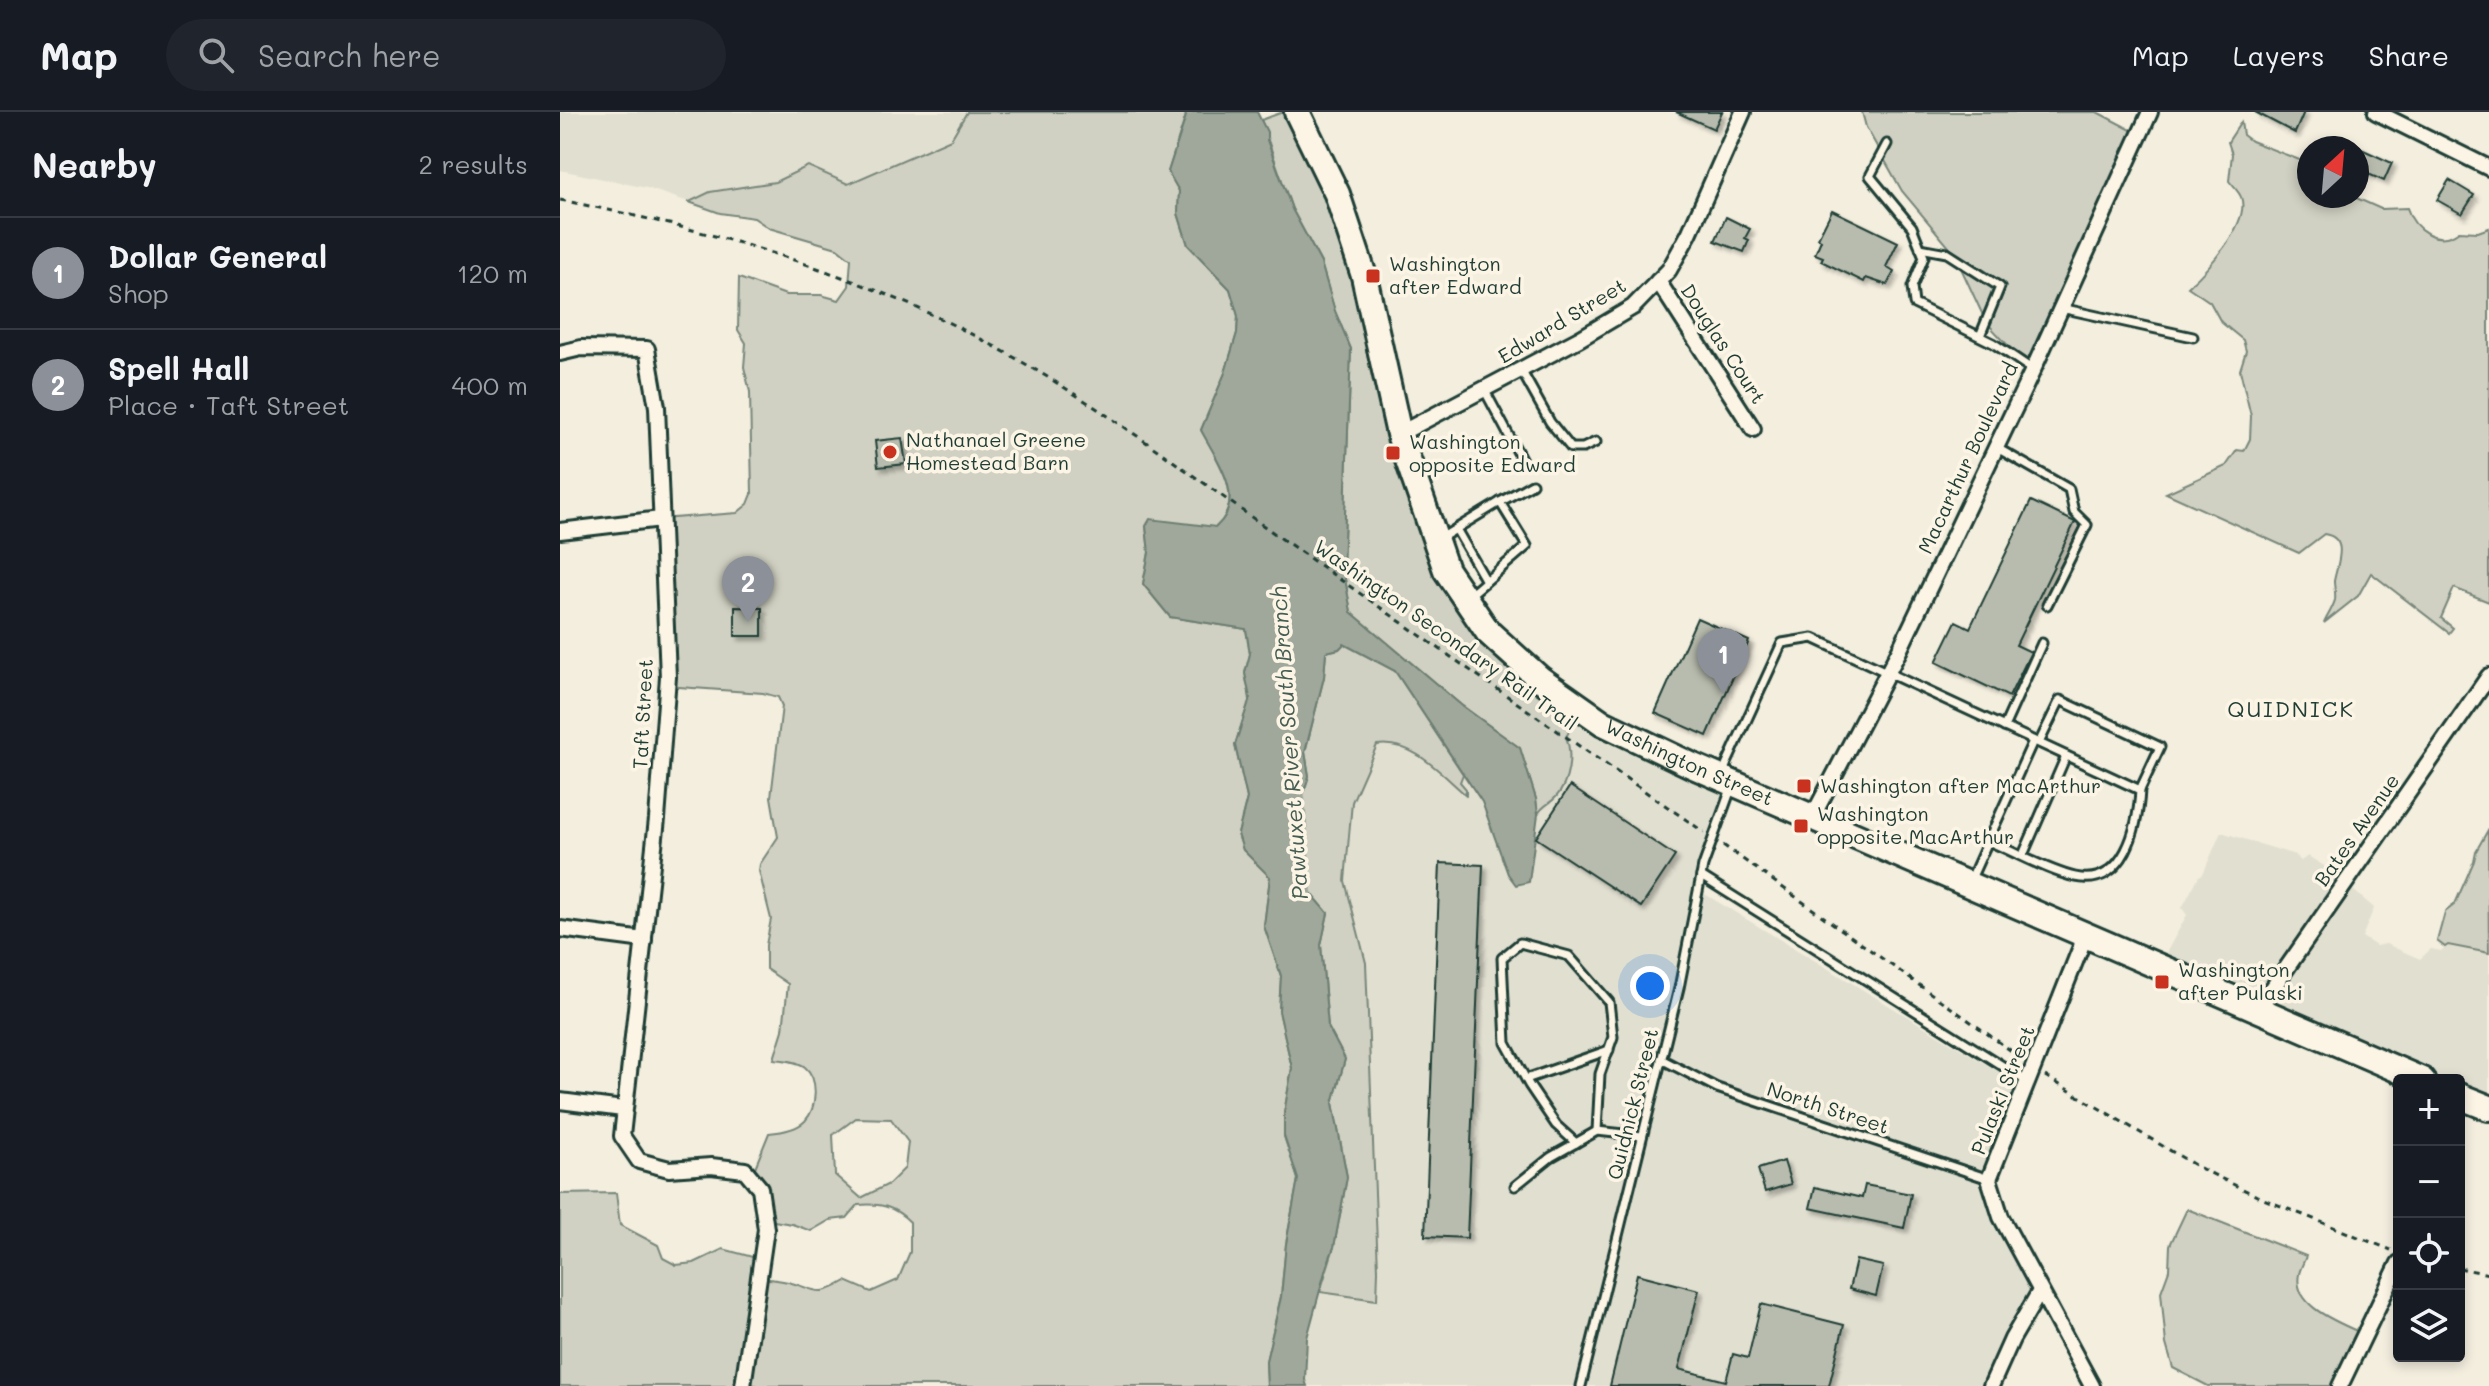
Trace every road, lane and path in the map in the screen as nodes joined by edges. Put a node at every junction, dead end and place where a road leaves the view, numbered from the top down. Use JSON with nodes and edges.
{"nodes":[{"id":1,"x":1297,"y":112,"type":"edge"},
{"id":2,"x":1743,"y":112,"type":"edge"},
{"id":3,"x":2150,"y":112,"type":"edge"},
{"id":4,"x":2376,"y":112,"type":"edge"},
{"id":5,"x":1887,"y":144,"type":"dead end"},
{"id":6,"x":2489,"y":168,"type":"edge"},
{"id":7,"x":560,"y":200,"type":"edge"},
{"id":8,"x":1920,"y":248,"type":"junction"},
{"id":9,"x":1658,"y":281,"type":"junction"},
{"id":10,"x":2061,"y":308,"type":"junction"},
{"id":11,"x":1980,"y":336,"type":"junction"},
{"id":12,"x":2193,"y":337,"type":"dead end"},
{"id":13,"x":560,"y":353,"type":"edge"},
{"id":14,"x":1521,"y":370,"type":"junction"},
{"id":15,"x":2033,"y":370,"type":"junction"},
{"id":16,"x":1484,"y":389,"type":"junction"},
{"id":17,"x":1753,"y":429,"type":"dead end"},
{"id":18,"x":1399,"y":434,"type":"junction"},
{"id":19,"x":1596,"y":442,"type":"dead end"},
{"id":20,"x":1995,"y":447,"type":"junction"},
{"id":21,"x":1522,"y":460,"type":"dead end"},
{"id":22,"x":1532,"y":484,"type":"dead end"},
{"id":23,"x":1500,"y":502,"type":"junction"},
{"id":24,"x":661,"y":519,"type":"junction"},
{"id":25,"x":560,"y":531,"type":"edge"},
{"id":26,"x":1446,"y":535,"type":"junction"},
{"id":27,"x":1486,"y":581,"type":"junction"},
{"id":28,"x":1465,"y":599,"type":"junction"},
{"id":29,"x":2047,"y":605,"type":"dead end"},
{"id":30,"x":2042,"y":643,"type":"dead end"},
{"id":31,"x":1887,"y":674,"type":"junction"},
{"id":32,"x":2489,"y":676,"type":"edge"},
{"id":33,"x":2004,"y":727,"type":"junction"},
{"id":34,"x":2036,"y":742,"type":"junction"},
{"id":35,"x":2066,"y":756,"type":"junction"},
{"id":36,"x":1727,"y":781,"type":"junction"},
{"id":37,"x":2140,"y":790,"type":"junction"},
{"id":38,"x":1813,"y":816,"type":"junction"},
{"id":39,"x":1714,"y":839,"type":"junction"},
{"id":40,"x":1988,"y":841,"type":"junction"},
{"id":41,"x":2023,"y":855,"type":"junction"},
{"id":42,"x":1701,"y":876,"type":"junction"},
{"id":43,"x":1969,"y":884,"type":"junction"},
{"id":44,"x":560,"y":929,"type":"edge"},
{"id":45,"x":2086,"y":934,"type":"junction"},
{"id":46,"x":644,"y":940,"type":"junction"},
{"id":47,"x":2259,"y":1008,"type":"junction"},
{"id":48,"x":1609,"y":1050,"type":"junction"},
{"id":49,"x":1661,"y":1059,"type":"junction"},
{"id":50,"x":2408,"y":1074,"type":"edge"},
{"id":51,"x":2031,"y":1075,"type":"junction"},
{"id":52,"x":1526,"y":1079,"type":"junction"},
{"id":53,"x":2465,"y":1100,"type":"edge"},
{"id":54,"x":560,"y":1101,"type":"edge"},
{"id":55,"x":2489,"y":1108,"type":"edge"},
{"id":56,"x":623,"y":1109,"type":"junction"},
{"id":57,"x":1597,"y":1131,"type":"junction"},
{"id":58,"x":1642,"y":1136,"type":"junction"},
{"id":59,"x":1576,"y":1143,"type":"junction"},
{"id":60,"x":1989,"y":1179,"type":"junction"},
{"id":61,"x":1515,"y":1186,"type":"dead end"},
{"id":62,"x":2393,"y":1250,"type":"edge"},
{"id":63,"x":2465,"y":1269,"type":"edge"},
{"id":64,"x":2489,"y":1274,"type":"edge"},
{"id":65,"x":2393,"y":1276,"type":"edge"},
{"id":66,"x":2040,"y":1291,"type":"junction"},
{"id":67,"x":743,"y":1386,"type":"edge"},
{"id":68,"x":1581,"y":1386,"type":"edge"},
{"id":69,"x":1991,"y":1386,"type":"edge"},
{"id":70,"x":2092,"y":1386,"type":"edge"},
{"id":71,"x":2340,"y":1386,"type":"edge"}],
"edges":[{"from":1,"to":18,"type":"main road","name":"Washington Street"},
{"from":2,"to":9,"type":"street","name":"Edward Street"},
{"from":3,"to":10,"type":"street","name":"Macarthur Boulevard"},
{"from":4,"to":6,"type":"street"},
{"from":5,"to":8,"type":"lane"},
{"from":7,"to":39,"type":"path","name":"Washington Secondary Rail Trail"},
{"from":8,"to":11,"type":"lane"},
{"from":8,"to":11,"type":"lane"},
{"from":9,"to":14,"type":"street","name":"Edward Street"},
{"from":9,"to":17,"type":"street","name":"Douglas Court"},
{"from":10,"to":12,"type":"lane"},
{"from":10,"to":15,"type":"street","name":"Macarthur Boulevard"},
{"from":11,"to":15,"type":"lane"},
{"from":13,"to":24,"type":"street","name":"Taft Street"},
{"from":14,"to":16,"type":"street","name":"Edward Street"},
{"from":14,"to":19,"type":"lane"},
{"from":15,"to":20,"type":"street","name":"Macarthur Boulevard"},
{"from":16,"to":18,"type":"street","name":"Edward Street"},
{"from":16,"to":21,"type":"lane"},
{"from":18,"to":26,"type":"main road","name":"Washington Street"},
{"from":20,"to":29,"type":"lane"},
{"from":20,"to":31,"type":"street","name":"Macarthur Boulevard"},
{"from":22,"to":23,"type":"lane"},
{"from":23,"to":26,"type":"lane"},
{"from":23,"to":27,"type":"lane"},
{"from":24,"to":25,"type":"street"},
{"from":24,"to":46,"type":"street","name":"Taft Street"},
{"from":26,"to":27,"type":"lane"},
{"from":26,"to":28,"type":"main road","name":"Washington Street"},
{"from":27,"to":28,"type":"lane"},
{"from":28,"to":36,"type":"main road","name":"Washington Street"},
{"from":30,"to":33,"type":"lane"},
{"from":31,"to":33,"type":"lane"},
{"from":31,"to":36,"type":"lane","name":"Quidnick Street"},
{"from":31,"to":38,"type":"street","name":"Macarthur Boulevard"},
{"from":32,"to":47,"type":"street","name":"Bates Avenue"},
{"from":33,"to":34,"type":"lane"},
{"from":34,"to":35,"type":"lane"},
{"from":34,"to":37,"type":"lane"},
{"from":34,"to":40,"type":"lane"},
{"from":35,"to":37,"type":"lane"},
{"from":35,"to":41,"type":"lane"},
{"from":36,"to":38,"type":"main road","name":"Washington Street"},
{"from":36,"to":39,"type":"lane","name":"Quidnick Street"},
{"from":37,"to":41,"type":"lane"},
{"from":38,"to":43,"type":"main road","name":"Washington Street"},
{"from":39,"to":42,"type":"lane","name":"Quidnick Street"},
{"from":39,"to":51,"type":"path","name":"Washington Secondary Rail Trail"},
{"from":40,"to":41,"type":"lane"},
{"from":40,"to":43,"type":"lane"},
{"from":42,"to":49,"type":"lane","name":"Quidnick Street"},
{"from":42,"to":51,"type":"lane"},
{"from":43,"to":45,"type":"main road","name":"Washington Street"},
{"from":44,"to":46,"type":"street"},
{"from":45,"to":47,"type":"main road","name":"Washington Street"},
{"from":45,"to":51,"type":"street","name":"Pulaski Street"},
{"from":46,"to":56,"type":"street","name":"Taft Street"},
{"from":47,"to":50,"type":"main road","name":"Washington Street"},
{"from":48,"to":52,"type":"lane"},
{"from":48,"to":52,"type":"lane"},
{"from":48,"to":57,"type":"lane"},
{"from":49,"to":58,"type":"lane","name":"Quidnick Street"},
{"from":49,"to":60,"type":"lane","name":"North Street"},
{"from":51,"to":60,"type":"street","name":"Pulaski Street"},
{"from":51,"to":62,"type":"path","name":"Washington Secondary Rail Trail"},
{"from":52,"to":59,"type":"lane"},
{"from":53,"to":55,"type":"main road"},
{"from":54,"to":56,"type":"street"},
{"from":56,"to":67,"type":"street","name":"Taft Street"},
{"from":57,"to":58,"type":"lane"},
{"from":57,"to":59,"type":"lane"},
{"from":58,"to":68,"type":"lane","name":"Quidnick Street"},
{"from":59,"to":61,"type":"lane"},
{"from":60,"to":66,"type":"street","name":"Pulaski Street"},
{"from":63,"to":64,"type":"path"},
{"from":65,"to":71,"type":"street"},
{"from":66,"to":69,"type":"street"},
{"from":66,"to":70,"type":"street","name":"Pulaski Street"}]}
